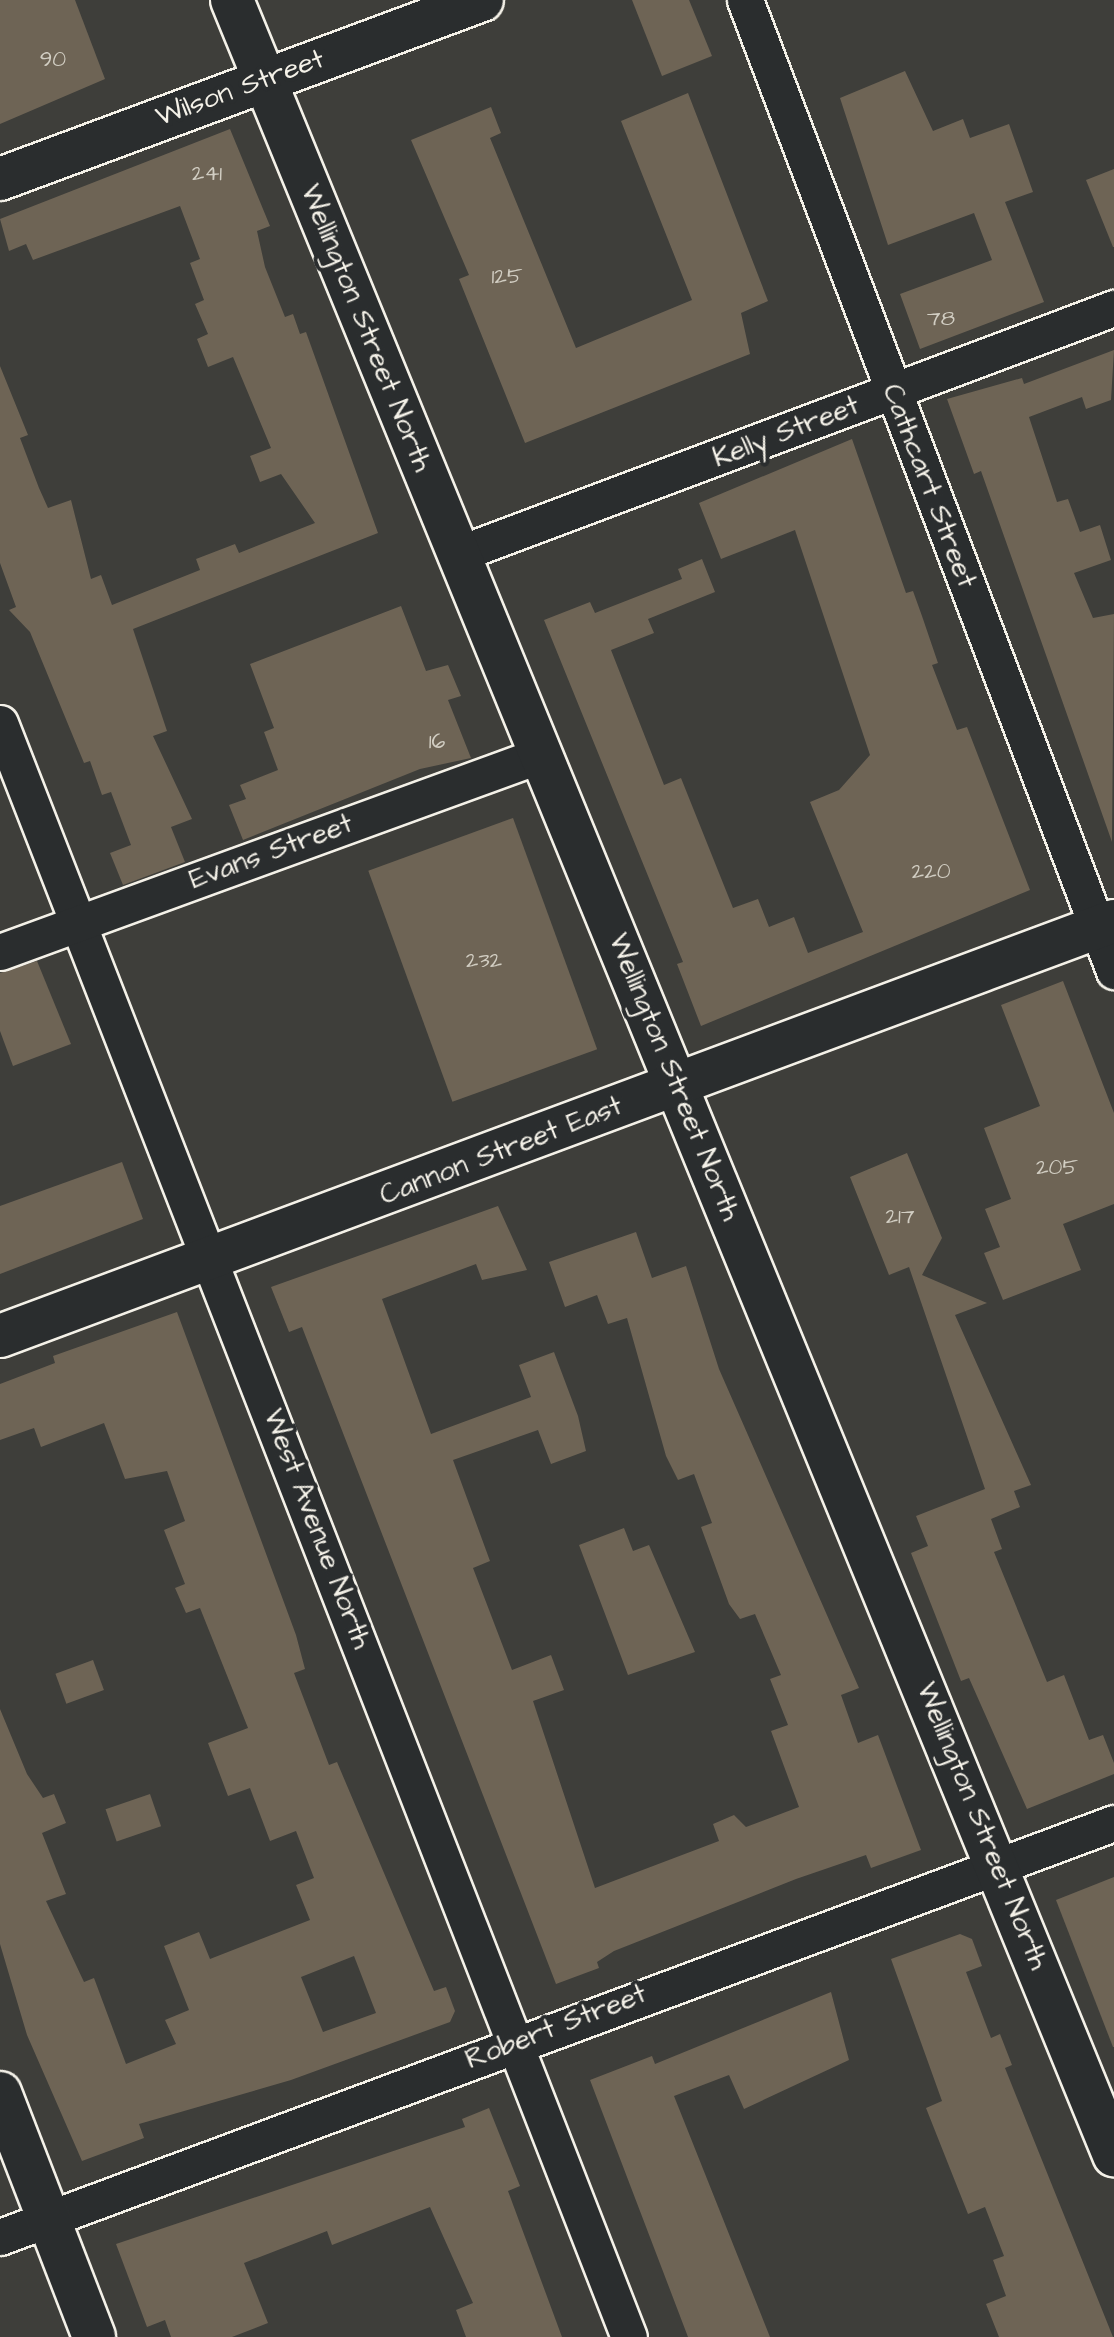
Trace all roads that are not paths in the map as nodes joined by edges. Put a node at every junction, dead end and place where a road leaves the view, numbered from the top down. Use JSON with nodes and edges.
{"nodes":[{"id":1,"x":232,"y":0,"type":"edge"},
{"id":2,"x":482,"y":0,"type":"edge"},
{"id":3,"x":745,"y":0,"type":"edge"},
{"id":4,"x":265,"y":78,"type":"junction"},
{"id":5,"x":0,"y":179,"type":"edge"},
{"id":6,"x":1114,"y":308,"type":"edge"},
{"id":7,"x":893,"y":392,"type":"junction"},
{"id":8,"x":458,"y":554,"type":"junction"},
{"id":9,"x":0,"y":722,"type":"edge"},
{"id":10,"x":542,"y":754,"type":"junction"},
{"id":11,"x":78,"y":923,"type":"junction"},
{"id":12,"x":1106,"y":924,"type":"edge"},
{"id":13,"x":0,"y":952,"type":"edge"},
{"id":14,"x":1114,"y":970,"type":"edge"},
{"id":15,"x":676,"y":1084,"type":"junction"},
{"id":16,"x":212,"y":1260,"type":"junction"},
{"id":17,"x":0,"y":1336,"type":"edge"},
{"id":18,"x":1114,"y":1824,"type":"edge"},
{"id":19,"x":999,"y":1867,"type":"junction"},
{"id":20,"x":515,"y":2042,"type":"junction"},
{"id":21,"x":0,"y":2092,"type":"edge"},
{"id":22,"x":1114,"y":2155,"type":"edge"},
{"id":23,"x":50,"y":2220,"type":"junction"},
{"id":24,"x":0,"y":2237,"type":"edge"},
{"id":25,"x":94,"y":2337,"type":"edge"},
{"id":26,"x":629,"y":2337,"type":"edge"}],
"edges":[{"from":1,"to":4,"type":"main road","name":"Wellington Street North"},
{"from":2,"to":4,"type":"main road","name":"Wilson Street"},
{"from":3,"to":7,"type":"street","name":"Cathcart Street"},
{"from":4,"to":5,"type":"main road","name":"Wilson Street"},
{"from":4,"to":8,"type":"main road","name":"Wellington Street North"},
{"from":6,"to":7,"type":"street","name":"Kelly Street"},
{"from":7,"to":8,"type":"street","name":"Kelly Street"},
{"from":7,"to":12,"type":"street","name":"Cathcart Street"},
{"from":8,"to":10,"type":"main road","name":"Wellington Street North"},
{"from":9,"to":11,"type":"street","name":"West Avenue North"},
{"from":10,"to":11,"type":"street","name":"Evans Street"},
{"from":10,"to":15,"type":"main road","name":"Wellington Street North"},
{"from":11,"to":13,"type":"street","name":"Evans Street"},
{"from":11,"to":16,"type":"street","name":"West Avenue North"},
{"from":12,"to":14,"type":"street","name":"Cathcart Street"},
{"from":12,"to":15,"type":"main road","name":"Cannon Street East"},
{"from":15,"to":16,"type":"main road","name":"Cannon Street East"},
{"from":15,"to":19,"type":"main road","name":"Wellington Street North"},
{"from":16,"to":17,"type":"main road","name":"Cannon Street East"},
{"from":16,"to":20,"type":"street","name":"West Avenue North"},
{"from":18,"to":19,"type":"street","name":"Robert Street"},
{"from":19,"to":20,"type":"street","name":"Robert Street"},
{"from":19,"to":22,"type":"main road","name":"Wellington Street North"},
{"from":20,"to":23,"type":"street","name":"Robert Street"},
{"from":20,"to":26,"type":"street","name":"West Avenue North"},
{"from":21,"to":23,"type":"main road"},
{"from":23,"to":24,"type":"street","name":"Robert Street"},
{"from":23,"to":25,"type":"main road"}]}
